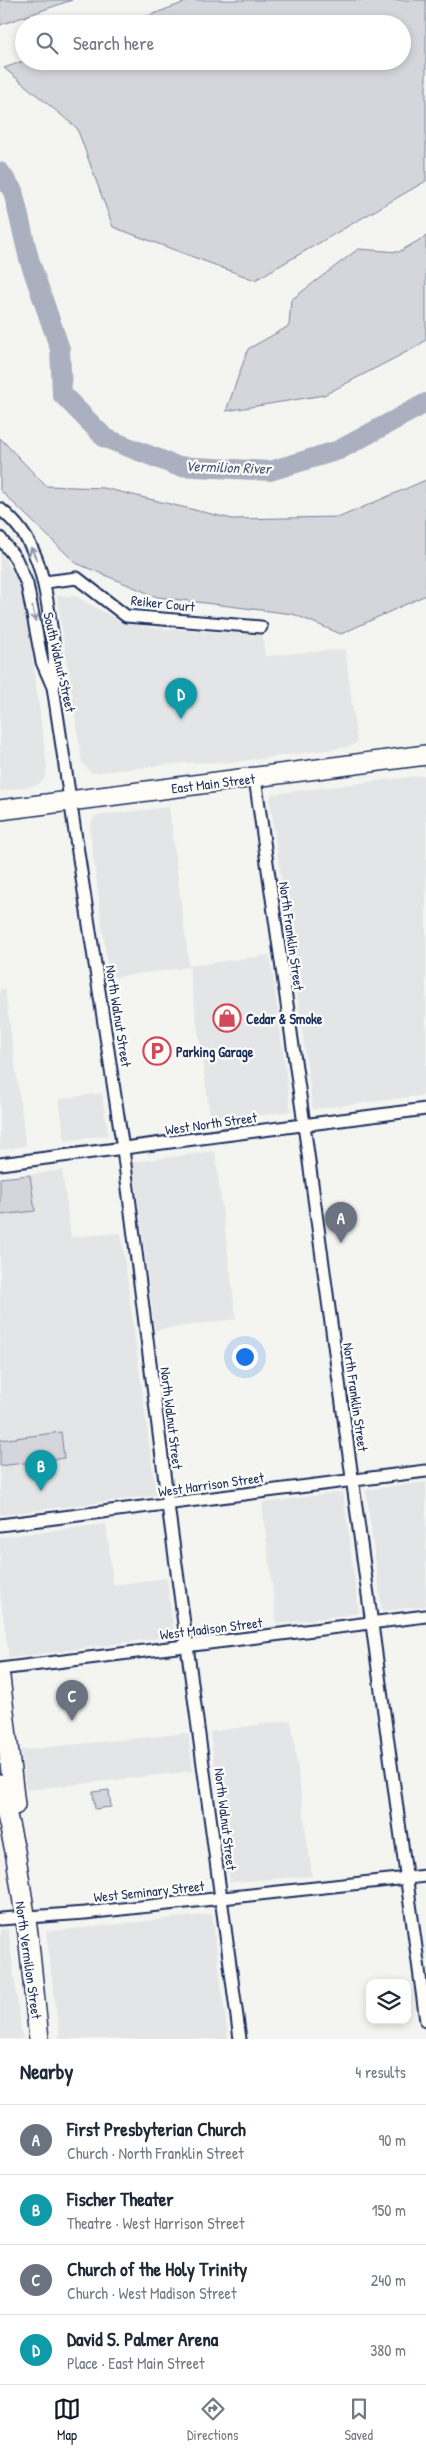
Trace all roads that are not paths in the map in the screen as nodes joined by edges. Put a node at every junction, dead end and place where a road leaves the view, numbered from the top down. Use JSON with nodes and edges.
{"nodes":[{"id":1,"x":0,"y":509,"type":"edge"},
{"id":2,"x":0,"y":538,"type":"edge"},
{"id":3,"x":45,"y":582,"type":"junction"},
{"id":4,"x":260,"y":627,"type":"dead end"},
{"id":5,"x":53,"y":687,"type":"junction"},
{"id":6,"x":426,"y":755,"type":"edge"},
{"id":7,"x":255,"y":778,"type":"junction"},
{"id":8,"x":70,"y":801,"type":"junction"},
{"id":9,"x":0,"y":810,"type":"edge"},
{"id":10,"x":426,"y":1109,"type":"edge"},
{"id":11,"x":304,"y":1125,"type":"junction"},
{"id":12,"x":123,"y":1150,"type":"junction"},
{"id":13,"x":0,"y":1164,"type":"edge"},
{"id":14,"x":426,"y":1470,"type":"edge"},
{"id":15,"x":352,"y":1480,"type":"junction"},
{"id":16,"x":168,"y":1505,"type":"junction"},
{"id":17,"x":0,"y":1525,"type":"edge"},
{"id":18,"x":426,"y":1616,"type":"edge"},
{"id":19,"x":372,"y":1622,"type":"junction"},
{"id":20,"x":187,"y":1646,"type":"junction"},
{"id":21,"x":0,"y":1670,"type":"edge"},
{"id":22,"x":0,"y":1677,"type":"edge"},
{"id":23,"x":0,"y":1784,"type":"edge"},
{"id":24,"x":15,"y":1851,"type":"junction"},
{"id":25,"x":426,"y":1876,"type":"edge"},
{"id":26,"x":405,"y":1879,"type":"junction"},
{"id":27,"x":221,"y":1898,"type":"junction"},
{"id":28,"x":24,"y":1918,"type":"junction"},
{"id":29,"x":0,"y":1919,"type":"edge"},
{"id":30,"x":426,"y":2021,"type":"edge"},
{"id":31,"x":39,"y":2039,"type":"edge"},
{"id":32,"x":240,"y":2039,"type":"edge"}],
"edges":[{"from":3,"to":1,"type":"street","one_way":true},
{"from":2,"to":5,"type":"street","name":"South Walnut Street","one_way":true},
{"from":3,"to":4,"type":"street","name":"Reiker Court"},
{"from":3,"to":5,"type":"street"},
{"from":5,"to":8,"type":"street","name":"South Walnut Street"},
{"from":6,"to":7,"type":"main road","name":"East Main Street"},
{"from":7,"to":8,"type":"main road","name":"East Main Street"},
{"from":7,"to":11,"type":"street","name":"North Franklin Street"},
{"from":8,"to":9,"type":"main road","name":"East Main Street"},
{"from":8,"to":12,"type":"street","name":"North Walnut Street"},
{"from":10,"to":11,"type":"street","name":"West North Street"},
{"from":11,"to":12,"type":"street","name":"West North Street"},
{"from":11,"to":15,"type":"street","name":"North Franklin Street"},
{"from":12,"to":13,"type":"street","name":"West North Street"},
{"from":12,"to":16,"type":"street","name":"North Walnut Street"},
{"from":14,"to":15,"type":"street","name":"West Harrison Street"},
{"from":15,"to":16,"type":"street","name":"West Harrison Street"},
{"from":15,"to":19,"type":"street","name":"North Franklin Street"},
{"from":16,"to":17,"type":"street","name":"West Harrison Street"},
{"from":16,"to":20,"type":"street","name":"North Walnut Street"},
{"from":18,"to":19,"type":"street","name":"West Madison Street"},
{"from":19,"to":20,"type":"street","name":"West Madison Street"},
{"from":19,"to":26,"type":"street","name":"North Franklin Street"},
{"from":20,"to":21,"type":"street","name":"West Madison Street"},
{"from":20,"to":27,"type":"street","name":"North Walnut Street"},
{"from":22,"to":24,"type":"main road","name":"North Vermilion Street"},
{"from":23,"to":24,"type":"main road","name":"North Vermilion Street"},
{"from":24,"to":28,"type":"main road","name":"North Vermilion Street"},
{"from":25,"to":26,"type":"street","name":"West Seminary Street"},
{"from":26,"to":27,"type":"street","name":"West Seminary Street"},
{"from":26,"to":30,"type":"street","name":"North Franklin Street"},
{"from":27,"to":28,"type":"street","name":"West Seminary Street"},
{"from":27,"to":32,"type":"street","name":"North Walnut Street"},
{"from":28,"to":29,"type":"street","name":"West Seminary Street"},
{"from":28,"to":31,"type":"main road","name":"North Vermilion Street"}]}
